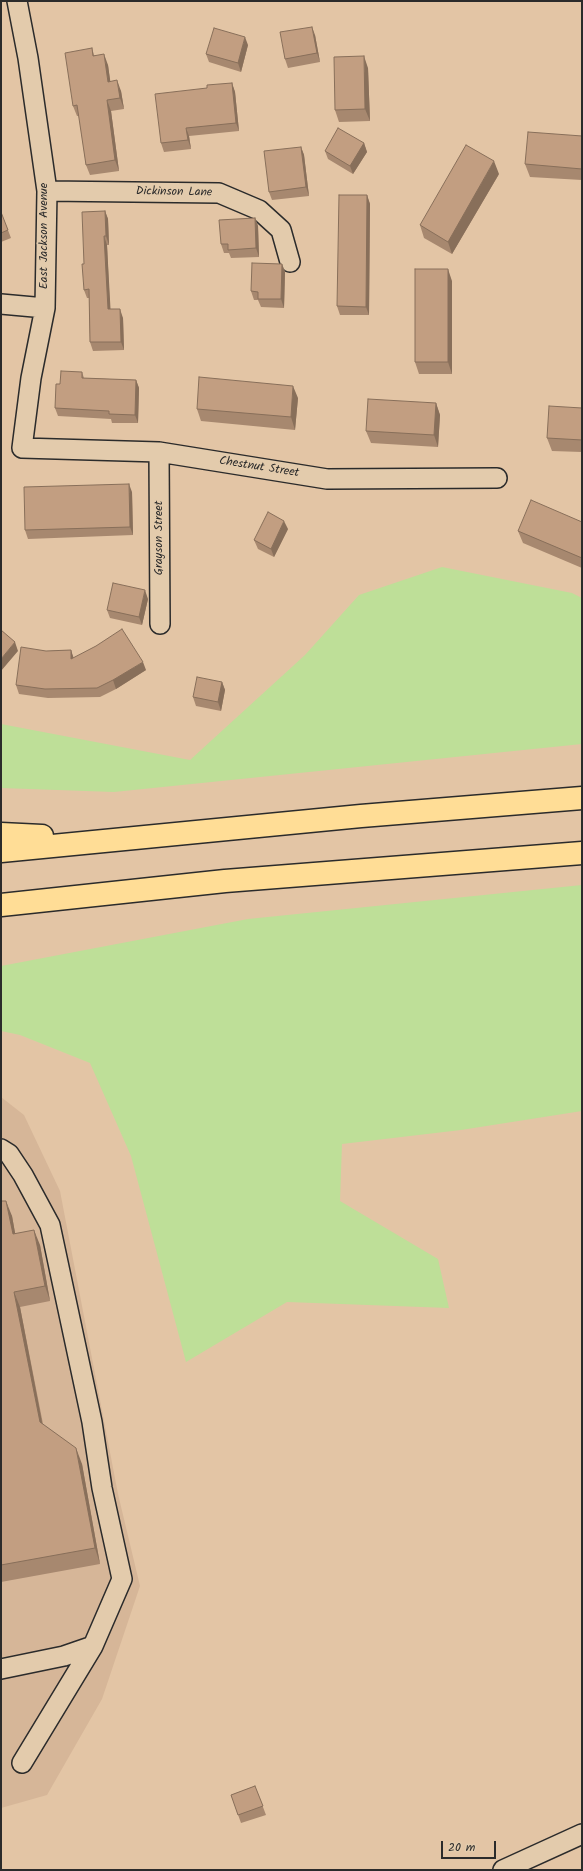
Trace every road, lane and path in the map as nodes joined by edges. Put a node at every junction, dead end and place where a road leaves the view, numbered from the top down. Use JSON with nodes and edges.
{"nodes":[{"id":1,"x":17,"y":1,"type":"edge"},
{"id":2,"x":47,"y":191,"type":"junction"},
{"id":3,"x":290,"y":262,"type":"dead end"},
{"id":4,"x":1,"y":304,"type":"edge"},
{"id":5,"x":44,"y":308,"type":"junction"},
{"id":6,"x":22,"y":448,"type":"joint"},
{"id":7,"x":159,"y":452,"type":"junction"},
{"id":8,"x":497,"y":478,"type":"dead end"},
{"id":9,"x":160,"y":624,"type":"dead end"},
{"id":10,"x":582,"y":798,"type":"edge"},
{"id":11,"x":1,"y":834,"type":"edge"},
{"id":12,"x":106,"y":840,"type":"junction"},
{"id":13,"x":1,"y":851,"type":"edge"},
{"id":14,"x":582,"y":853,"type":"edge"},
{"id":15,"x":29,"y":902,"type":"junction"},
{"id":16,"x":1,"y":905,"type":"edge"},
{"id":17,"x":1,"y":909,"type":"edge"},
{"id":18,"x":1,"y":1149,"type":"edge"},
{"id":19,"x":92,"y":1646,"type":"junction"},
{"id":20,"x":1,"y":1669,"type":"edge"},
{"id":21,"x":22,"y":1764,"type":"dead end"},
{"id":22,"x":582,"y":1834,"type":"edge"},
{"id":23,"x":503,"y":1870,"type":"edge"}],
"edges":[{"from":1,"to":2,"type":"street","name":"East Jackson Avenue"},
{"from":2,"to":3,"type":"street","name":"Dickinson Lane"},
{"from":2,"to":5,"type":"street","name":"East Jackson Avenue"},
{"from":4,"to":5,"type":"street"},
{"from":5,"to":6,"type":"street","name":"East Jackson Avenue"},
{"from":6,"to":7,"type":"street","name":"Chestnut Street"},
{"from":7,"to":8,"type":"street","name":"Chestnut Street"},
{"from":7,"to":9,"type":"street","name":"Grayson Street"},
{"from":10,"to":12,"type":"highway"},
{"from":11,"to":12,"type":"highway"},
{"from":12,"to":13,"type":"highway"},
{"from":14,"to":15,"type":"highway"},
{"from":15,"to":16,"type":"highway"},
{"from":15,"to":17,"type":"highway"},
{"from":18,"to":19,"type":"street"},
{"from":19,"to":20,"type":"street"},
{"from":19,"to":21,"type":"street"},
{"from":22,"to":23,"type":"street"}]}
